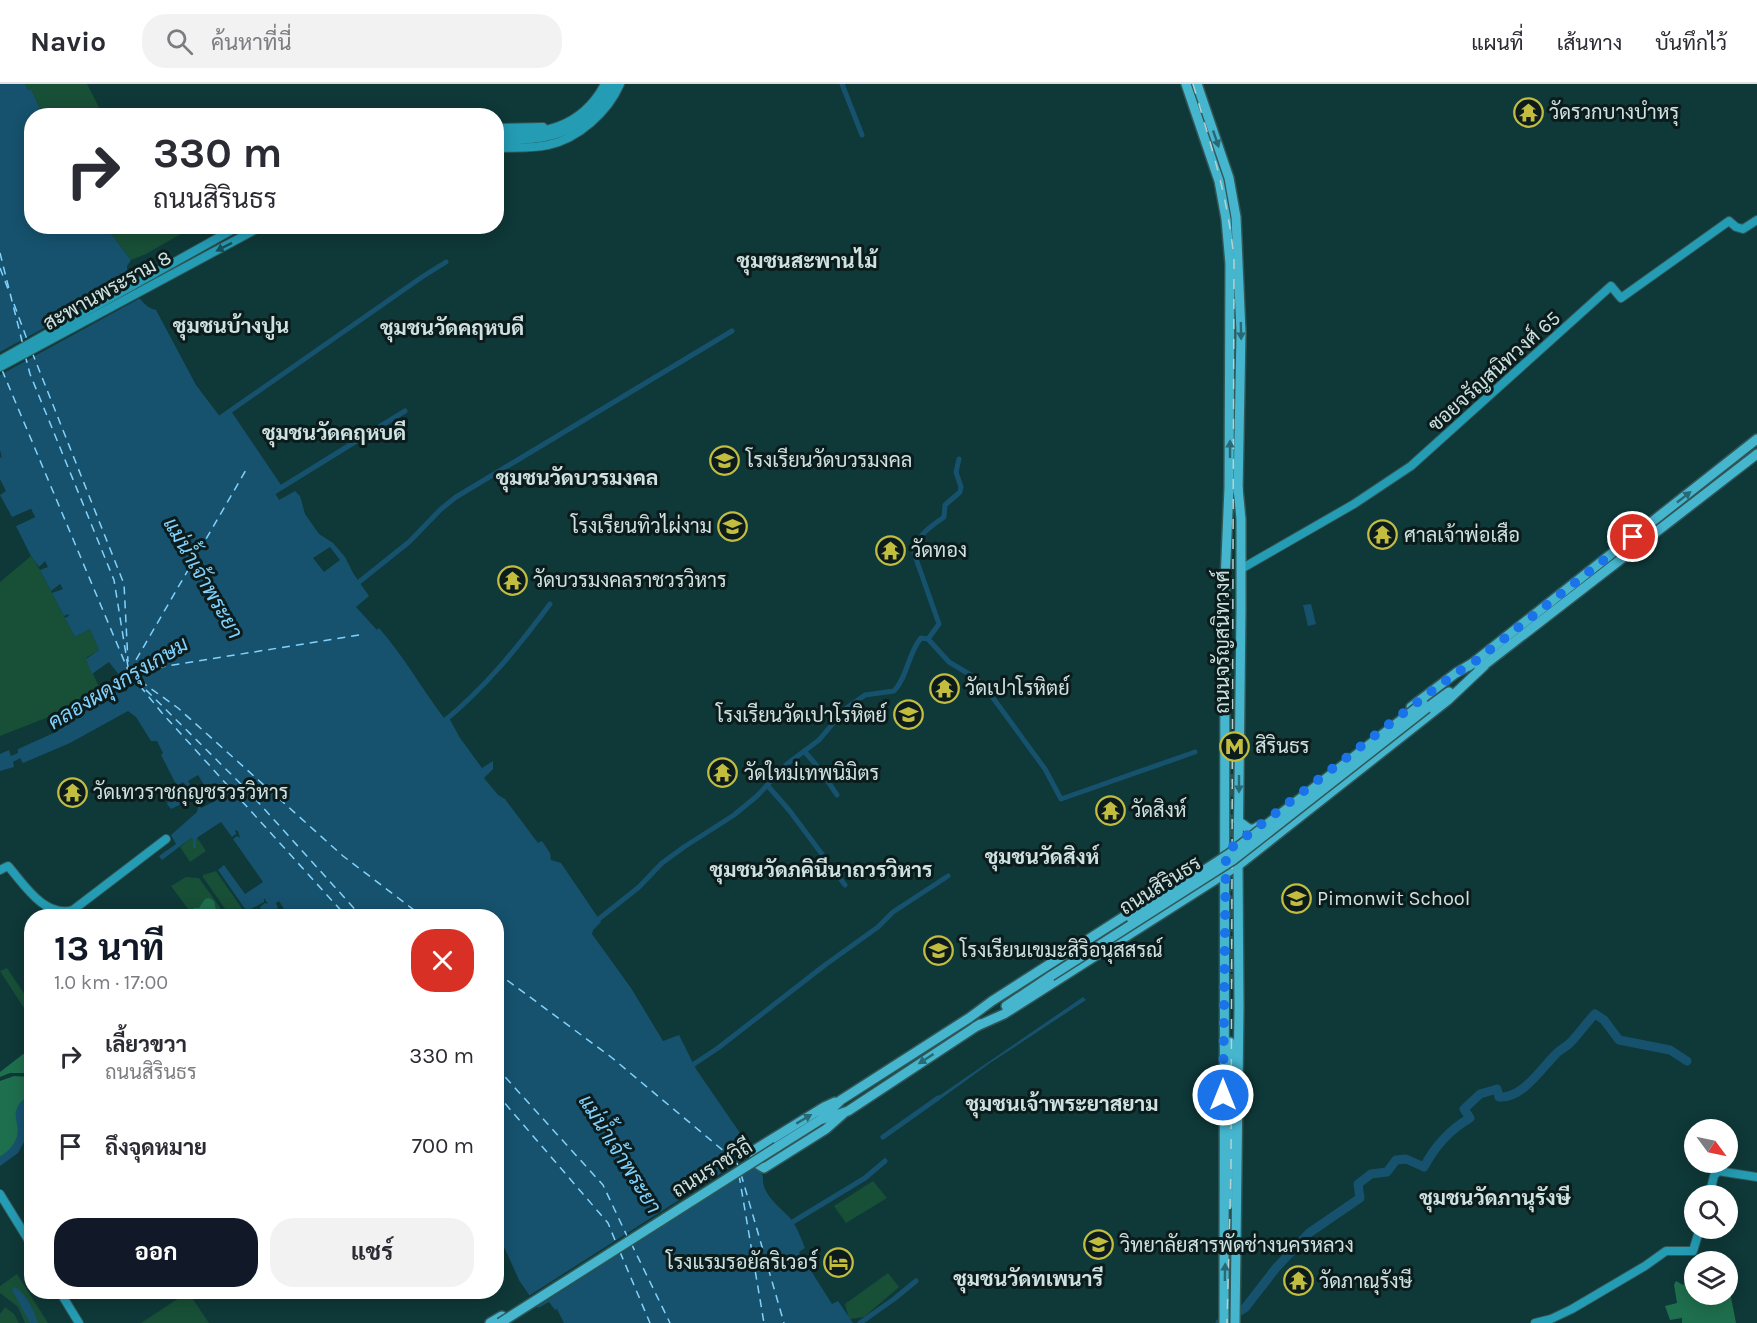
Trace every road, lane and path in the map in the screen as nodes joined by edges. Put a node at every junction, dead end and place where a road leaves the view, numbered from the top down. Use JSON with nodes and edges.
{"nodes":[{"id":1,"x":600,"y":84,"type":"edge"},
{"id":2,"x":605,"y":84,"type":"edge"},
{"id":3,"x":613,"y":84,"type":"edge"},
{"id":4,"x":620,"y":84,"type":"edge"},
{"id":5,"x":1186,"y":84,"type":"edge"},
{"id":6,"x":1197,"y":84,"type":"edge"},
{"id":7,"x":504,"y":128,"type":"edge"},
{"id":8,"x":504,"y":135,"type":"edge"},
{"id":9,"x":504,"y":141,"type":"edge"},
{"id":10,"x":504,"y":148,"type":"edge"},
{"id":11,"x":1757,"y":220,"type":"edge"},
{"id":12,"x":1232,"y":230,"type":"junction"},
{"id":13,"x":225,"y":234,"type":"edge"},
{"id":14,"x":247,"y":234,"type":"edge"},
{"id":15,"x":0,"y":360,"type":"edge"},
{"id":16,"x":0,"y":367,"type":"edge"},
{"id":17,"x":1757,"y":439,"type":"edge"},
{"id":18,"x":1757,"y":454,"type":"edge"},
{"id":19,"x":1234,"y":488,"type":"junction"},
{"id":20,"x":1241,"y":569,"type":"junction"},
{"id":21,"x":1473,"y":663,"type":"junction"},
{"id":22,"x":1484,"y":666,"type":"junction"},
{"id":23,"x":1425,"y":706,"type":"junction"},
{"id":24,"x":1233,"y":732,"type":"tunnel mouth"},
{"id":25,"x":1239,"y":748,"type":"junction"},
{"id":26,"x":1226,"y":751,"type":"junction"},
{"id":27,"x":1303,"y":792,"type":"junction"},
{"id":28,"x":1312,"y":808,"type":"junction"},
{"id":29,"x":1238,"y":821,"type":"junction"},
{"id":30,"x":1261,"y":825,"type":"junction"},
{"id":31,"x":166,"y":839,"type":"dead end"},
{"id":32,"x":1239,"y":842,"type":"junction"},
{"id":33,"x":1226,"y":852,"type":"junction"},
{"id":34,"x":1238,"y":866,"type":"junction"},
{"id":35,"x":0,"y":870,"type":"edge"},
{"id":36,"x":1226,"y":874,"type":"junction"},
{"id":37,"x":52,"y":909,"type":"edge"},
{"id":38,"x":74,"y":909,"type":"edge"},
{"id":39,"x":1239,"y":933,"type":"junction"},
{"id":40,"x":1225,"y":939,"type":"junction"},
{"id":41,"x":1050,"y":974,"type":"junction"},
{"id":42,"x":1232,"y":983,"type":"tunnel mouth"},
{"id":43,"x":969,"y":1018,"type":"junction"},
{"id":44,"x":975,"y":1027,"type":"junction"},
{"id":45,"x":841,"y":1100,"type":"junction"},
{"id":46,"x":848,"y":1111,"type":"junction"},
{"id":47,"x":820,"y":1120,"type":"junction"},
{"id":48,"x":1757,"y":1177,"type":"edge"},
{"id":49,"x":1711,"y":1185,"type":"edge"},
{"id":50,"x":0,"y":1194,"type":"edge"},
{"id":51,"x":1230,"y":1228,"type":"junction"},
{"id":52,"x":24,"y":1233,"type":"edge"},
{"id":53,"x":1697,"y":1239,"type":"edge"},
{"id":54,"x":64,"y":1299,"type":"edge"},
{"id":55,"x":1235,"y":1317,"type":"edge"},
{"id":56,"x":1224,"y":1319,"type":"edge"},
{"id":57,"x":79,"y":1323,"type":"edge"},
{"id":58,"x":490,"y":1323,"type":"edge"},
{"id":59,"x":500,"y":1323,"type":"edge"},
{"id":60,"x":506,"y":1323,"type":"edge"},
{"id":61,"x":1534,"y":1323,"type":"edge"}],
"edges":[{"from":1,"to":7,"type":"street"},
{"from":2,"to":8,"type":"street"},
{"from":3,"to":9,"type":"street"},
{"from":4,"to":10,"type":"street"},
{"from":5,"to":12,"type":"main road","name":"ถนนจรัญสนิทวงศ์"},
{"from":6,"to":12,"type":"main road","name":"ถนนจรัญสนิทวงศ์","one_way":true},
{"from":11,"to":20,"type":"street","name":"ซอยจรัญสนิทวงศ์ 65"},
{"from":12,"to":19,"type":"main road","name":"ถนนจรัญสนิทวงศ์"},
{"from":13,"to":15,"type":"street","name":"สะพานพระราม 8"},
{"from":14,"to":16,"type":"street","name":"สะพานพระราม 8","one_way":true},
{"from":21,"to":17,"type":"main road","name":"ถนนสิรินธร","one_way":true},
{"from":18,"to":22,"type":"main road","name":"ถนนสิรินธร"},
{"from":19,"to":20,"type":"main road","name":"ถนนจรัญสนิทวงศ์"},
{"from":19,"to":24,"type":"main road","name":"ถนนจรัญสนิทวงศ์"},
{"from":19,"to":26,"type":"main road","name":"ถนนจรัญสนิทวงศ์"},
{"from":20,"to":25,"type":"main road","name":"ถนนจรัญสนิทวงศ์"},
{"from":21,"to":23,"type":"main road","name":"ถนนสิรินธร"},
{"from":21,"to":27,"type":"main road","name":"ถนนสิรินธร"},
{"from":22,"to":23,"type":"main road","name":"ถนนสิรินธร"},
{"from":22,"to":28,"type":"main road","name":"ถนนสิรินธร"},
{"from":23,"to":41,"type":"main road","name":"ถนนสิรินธร","bridge":true},
{"from":25,"to":26,"type":"main road"},
{"from":25,"to":29,"type":"main road","name":"ถนนจรัญสนิทวงศ์","one_way":true},
{"from":26,"to":33,"type":"main road","name":"ถนนจรัญสนิทวงศ์"},
{"from":27,"to":28,"type":"main road"},
{"from":27,"to":30,"type":"main road","name":"ถนนสิรินธร"},
{"from":28,"to":34,"type":"main road","name":"ถนนสิรินธร"},
{"from":29,"to":30,"type":"main road"},
{"from":29,"to":32,"type":"main road","name":"ถนนจรัญสนิทวงศ์"},
{"from":30,"to":32,"type":"main road","name":"ถนนสิรินธร"},
{"from":31,"to":38,"type":"street"},
{"from":32,"to":33,"type":"main road","name":"ถนนราชวิถี"},
{"from":32,"to":34,"type":"main road","name":"ถนนจรัญสนิทวงศ์"},
{"from":33,"to":36,"type":"main road","name":"ถนนจรัญสนิทวงศ์"},
{"from":33,"to":43,"type":"main road","name":"ถนนราชวิถี"},
{"from":34,"to":36,"type":"main road","name":"ถนนสิรินธร"},
{"from":34,"to":39,"type":"main road","name":"ถนนจรัญสนิทวงศ์"},
{"from":35,"to":37,"type":"street"},
{"from":36,"to":40,"type":"main road","name":"ถนนจรัญสนิทวงศ์"},
{"from":36,"to":44,"type":"main road","name":"ถนนราชวิถี"},
{"from":39,"to":40,"type":"main road"},
{"from":39,"to":51,"type":"main road","name":"ถนนจรัญสนิทวงศ์"},
{"from":40,"to":51,"type":"main road","name":"ถนนจรัญสนิทวงศ์"},
{"from":41,"to":43,"type":"main road","name":"ถนนราชวิถี"},
{"from":41,"to":44,"type":"main road","name":"ถนนราชวิถี"},
{"from":42,"to":51,"type":"main road","name":"ถนนจรัญสนิทวงศ์"},
{"from":43,"to":45,"type":"main road","name":"ถนนราชวิถี"},
{"from":44,"to":46,"type":"main road","name":"ถนนราชวิถี","one_way":true},
{"from":46,"to":45,"type":"main road","one_way":true},
{"from":45,"to":47,"type":"main road","name":"ถนนราชวิถี"},
{"from":46,"to":47,"type":"main road","name":"ถนนราชวิถี"},
{"from":47,"to":59,"type":"main road","name":"ถนนราชวิถี","bridge":true},
{"from":48,"to":49,"type":"street"},
{"from":50,"to":52,"type":"street"},
{"from":51,"to":55,"type":"main road","name":"ถนนจรัญสนิทวงศ์"},
{"from":56,"to":51,"type":"main road","name":"ถนนจรัญสนิทวงศ์","one_way":true},
{"from":53,"to":61,"type":"street"},
{"from":54,"to":57,"type":"street"},
{"from":58,"to":60,"type":"main road"}]}
